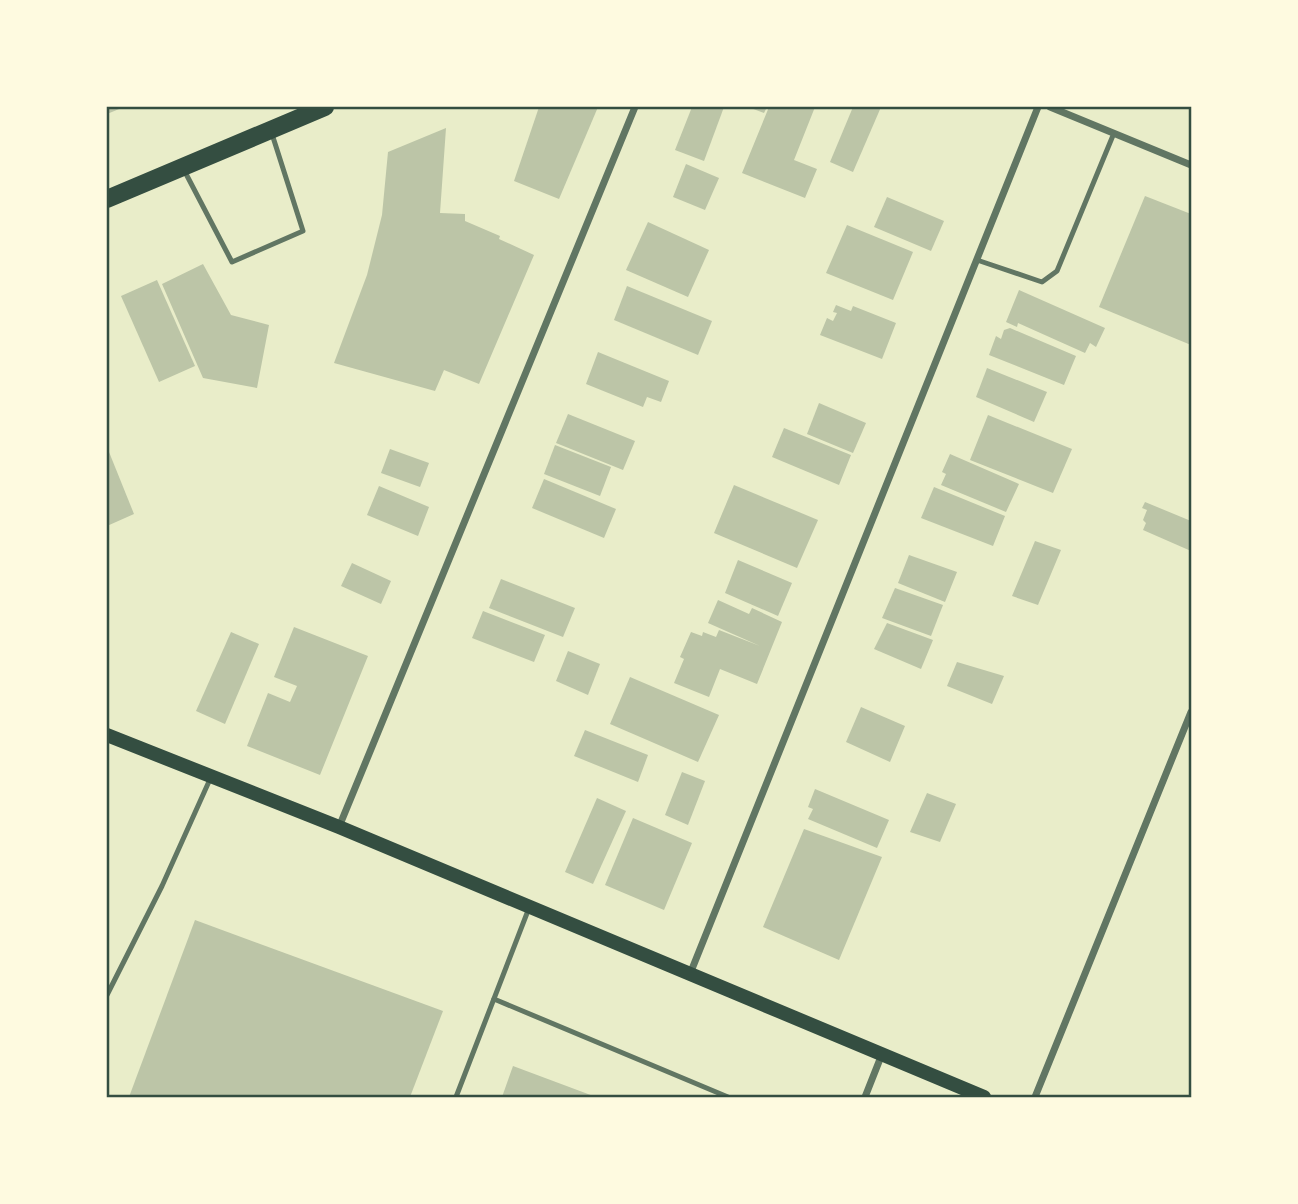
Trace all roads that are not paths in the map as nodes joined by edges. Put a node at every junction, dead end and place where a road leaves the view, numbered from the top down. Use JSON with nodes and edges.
{"nodes":[{"id":1,"x":635,"y":107,"type":"edge"},
{"id":2,"x":1038,"y":107,"type":"edge"},
{"id":3,"x":1050,"y":107,"type":"edge"},
{"id":4,"x":314,"y":109,"type":"edge"},
{"id":5,"x":271,"y":130,"type":"junction"},
{"id":6,"x":1114,"y":133,"type":"junction"},
{"id":7,"x":1191,"y":165,"type":"edge"},
{"id":8,"x":182,"y":167,"type":"junction"},
{"id":9,"x":107,"y":199,"type":"edge"},
{"id":10,"x":977,"y":260,"type":"junction"},
{"id":11,"x":1191,"y":712,"type":"edge"},
{"id":12,"x":107,"y":735,"type":"edge"},
{"id":13,"x":211,"y":777,"type":"junction"},
{"id":14,"x":339,"y":827,"type":"junction"},
{"id":15,"x":530,"y":906,"type":"junction"},
{"id":16,"x":691,"y":974,"type":"junction"},
{"id":17,"x":107,"y":995,"type":"edge"},
{"id":18,"x":494,"y":999,"type":"junction"},
{"id":19,"x":882,"y":1054,"type":"junction"},
{"id":20,"x":456,"y":1097,"type":"edge"},
{"id":21,"x":727,"y":1097,"type":"edge"},
{"id":22,"x":865,"y":1097,"type":"edge"},
{"id":23,"x":984,"y":1097,"type":"edge"},
{"id":24,"x":1035,"y":1097,"type":"edge"}],
"edges":[{"from":1,"to":14,"type":"street"},
{"from":2,"to":10,"type":"street"},
{"from":3,"to":6,"type":"street"},
{"from":4,"to":5,"type":"main road"},
{"from":5,"to":8,"type":"main road"},
{"from":5,"to":8,"type":"lane"},
{"from":6,"to":7,"type":"street"},
{"from":6,"to":10,"type":"lane"},
{"from":8,"to":9,"type":"main road"},
{"from":10,"to":16,"type":"street"},
{"from":11,"to":24,"type":"street"},
{"from":12,"to":13,"type":"main road"},
{"from":13,"to":14,"type":"main road"},
{"from":13,"to":17,"type":"lane"},
{"from":14,"to":15,"type":"main road"},
{"from":15,"to":16,"type":"main road"},
{"from":15,"to":18,"type":"lane"},
{"from":16,"to":19,"type":"main road"},
{"from":18,"to":20,"type":"lane"},
{"from":18,"to":21,"type":"lane"},
{"from":19,"to":22,"type":"street"},
{"from":19,"to":23,"type":"main road"}]}
